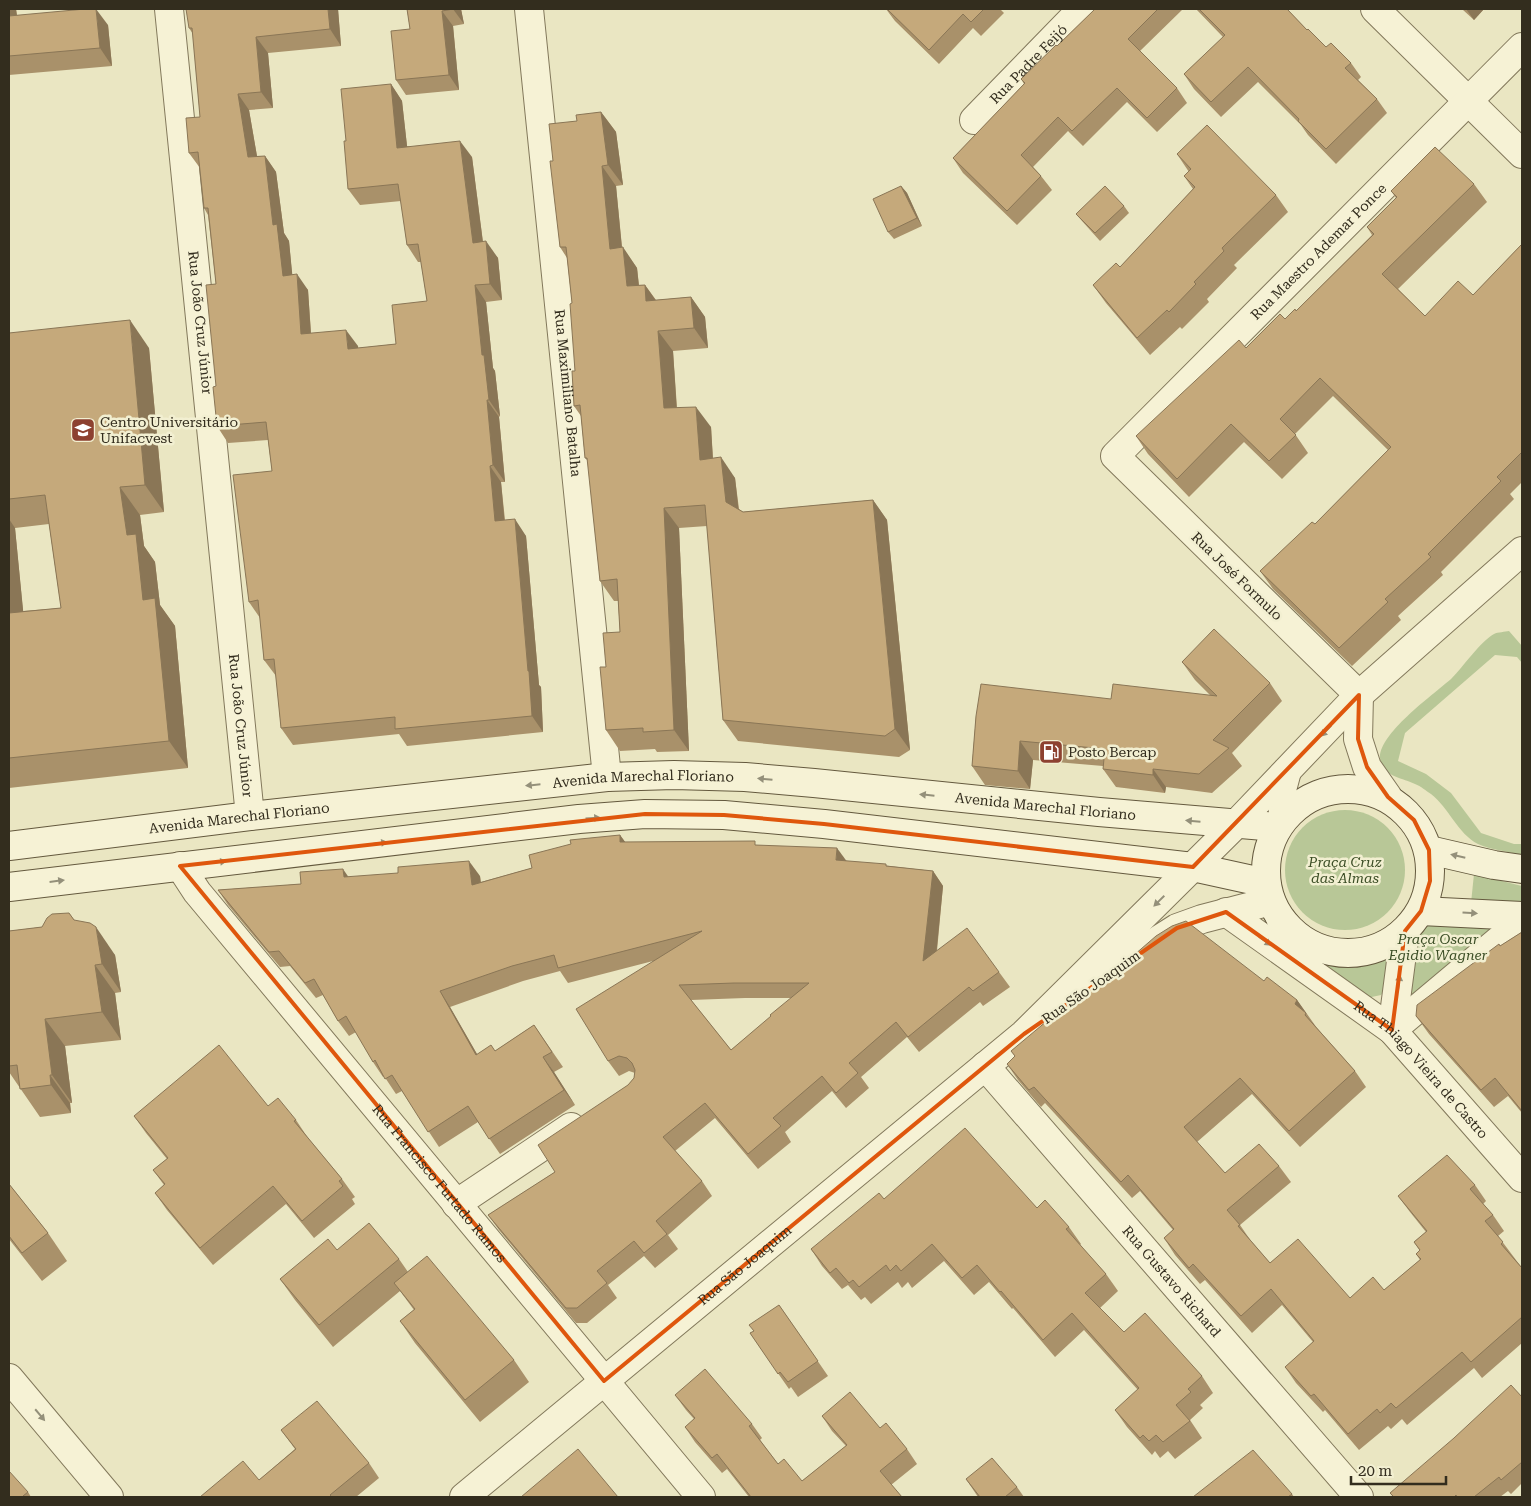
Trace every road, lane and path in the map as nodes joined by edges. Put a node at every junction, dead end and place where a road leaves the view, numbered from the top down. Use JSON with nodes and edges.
{"nodes":[{"id":1,"x":169,"y":9,"type":"edge"},
{"id":2,"x":529,"y":9,"type":"edge"},
{"id":3,"x":1082,"y":9,"type":"edge"},
{"id":4,"x":1375,"y":9,"type":"edge"},
{"id":5,"x":1522,"y":47,"type":"edge"},
{"id":6,"x":1468,"y":101,"type":"junction"},
{"id":7,"x":974,"y":120,"type":"dead end"},
{"id":8,"x":1522,"y":154,"type":"edge"},
{"id":9,"x":1115,"y":456,"type":"joint"},
{"id":10,"x":1522,"y":551,"type":"edge"},
{"id":11,"x":1359,"y":696,"type":"junction"},
{"id":12,"x":1287,"y":771,"type":"junction"},
{"id":13,"x":607,"y":777,"type":"junction"},
{"id":14,"x":1388,"y":797,"type":"junction"},
{"id":15,"x":250,"y":816,"type":"junction"},
{"id":16,"x":1280,"y":823,"type":"junction"},
{"id":17,"x":1235,"y":825,"type":"junction"},
{"id":18,"x":9,"y":846,"type":"edge"},
{"id":19,"x":1429,"y":850,"type":"junction"},
{"id":20,"x":180,"y":866,"type":"junction"},
{"id":21,"x":1193,"y":867,"type":"junction"},
{"id":22,"x":1522,"y":869,"type":"edge"},
{"id":23,"x":9,"y":887,"type":"edge"},
{"id":24,"x":1272,"y":901,"type":"junction"},
{"id":25,"x":1226,"y":912,"type":"junction"},
{"id":26,"x":1522,"y":916,"type":"edge"},
{"id":27,"x":1413,"y":921,"type":"junction"},
{"id":28,"x":1522,"y":921,"type":"edge"},
{"id":29,"x":1310,"y":973,"type":"junction"},
{"id":30,"x":1392,"y":1030,"type":"junction"},
{"id":31,"x":1024,"y":1034,"type":"junction"},
{"id":32,"x":985,"y":1066,"type":"junction"},
{"id":33,"x":589,"y":1115,"type":"edge"},
{"id":34,"x":1522,"y":1178,"type":"edge"},
{"id":35,"x":456,"y":1204,"type":"junction"},
{"id":36,"x":9,"y":1378,"type":"edge"},
{"id":37,"x":604,"y":1382,"type":"junction"},
{"id":38,"x":109,"y":1497,"type":"edge"},
{"id":39,"x":464,"y":1497,"type":"edge"},
{"id":40,"x":701,"y":1497,"type":"edge"},
{"id":41,"x":1359,"y":1497,"type":"edge"}],
"edges":[{"from":1,"to":15,"type":"street","name":"Rua João Cruz Júnior"},
{"from":2,"to":13,"type":"street","name":"Rua Maximiliano Batalha"},
{"from":3,"to":7,"type":"street","name":"Rua Padre Feijó"},
{"from":4,"to":6,"type":"street"},
{"from":5,"to":6,"type":"street","name":"Rua Maestro Ademar Ponce"},
{"from":6,"to":8,"type":"street"},
{"from":6,"to":9,"type":"street","name":"Rua Maestro Ademar Ponce"},
{"from":9,"to":11,"type":"street","name":"Rua José Formulo"},
{"from":10,"to":11,"type":"street","name":"Rua São Joaquim"},
{"from":11,"to":12,"type":"street","name":"Rua São Joaquim","one_way":true},
{"from":11,"to":14,"type":"street"},
{"from":12,"to":16,"type":"street"},
{"from":12,"to":17,"type":"street","name":"Rua São Joaquim"},
{"from":13,"to":15,"type":"street","name":"Avenida Marechal Floriano","one_way":true},
{"from":17,"to":13,"type":"street","name":"Avenida Marechal Floriano","one_way":true},
{"from":14,"to":16,"type":"street"},
{"from":14,"to":19,"type":"street"},
{"from":15,"to":18,"type":"street","name":"Avenida Marechal Floriano"},
{"from":16,"to":17,"type":"street","name":"Avenida Marechal Floriano"},
{"from":16,"to":24,"type":"street"},
{"from":17,"to":21,"type":"street","name":"Rua São Joaquim"},
{"from":22,"to":19,"type":"street","one_way":true},
{"from":19,"to":27,"type":"street"},
{"from":20,"to":21,"type":"street","one_way":true},
{"from":23,"to":20,"type":"street","one_way":true},
{"from":20,"to":35,"type":"street","name":"Rua Francisco Furtado Ramos"},
{"from":21,"to":24,"type":"street"},
{"from":21,"to":31,"type":"street","name":"Rua São Joaquim","one_way":true},
{"from":24,"to":25,"type":"street","name":"Rua São Joaquim"},
{"from":24,"to":27,"type":"street"},
{"from":24,"to":29,"type":"street","name":"Rua Thiago Vieira de Castro"},
{"from":25,"to":29,"type":"street","name":"Rua Thiago Vieira de Castro","one_way":true},
{"from":25,"to":31,"type":"street","name":"Rua São Joaquim"},
{"from":27,"to":26,"type":"street","one_way":true},
{"from":30,"to":27,"type":"street","one_way":true},
{"from":28,"to":30,"type":"street"},
{"from":29,"to":30,"type":"street","name":"Rua Thiago Vieira de Castro"},
{"from":30,"to":34,"type":"street","name":"Rua Thiago Vieira de Castro"},
{"from":31,"to":32,"type":"street","name":"Rua São Joaquim"},
{"from":32,"to":37,"type":"street","name":"Rua São Joaquim"},
{"from":32,"to":41,"type":"street","name":"Rua Gustavo Richard"},
{"from":33,"to":35,"type":"street"},
{"from":35,"to":37,"type":"street","name":"Rua Francisco Furtado Ramos"},
{"from":36,"to":38,"type":"street","one_way":true},
{"from":37,"to":39,"type":"street","name":"Rua São Joaquim"},
{"from":37,"to":40,"type":"street","name":"Rua Francisco Furtado Ramos"}]}
